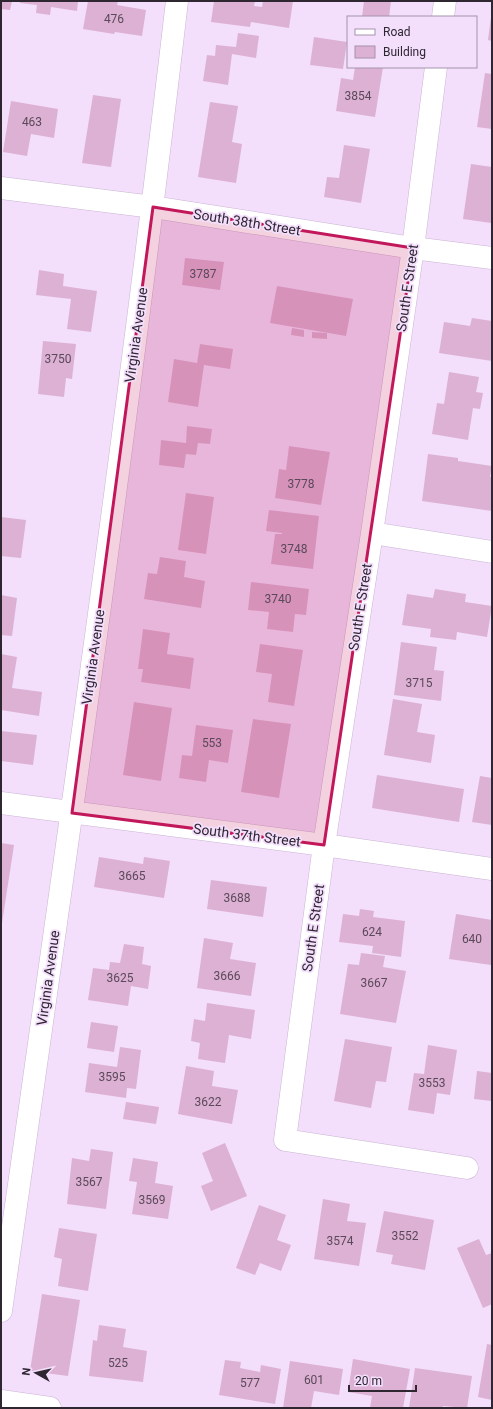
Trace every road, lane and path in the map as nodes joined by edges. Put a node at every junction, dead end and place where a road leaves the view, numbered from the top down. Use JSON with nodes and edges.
{"nodes":[{"id":1,"x":177,"y":1,"type":"edge"},
{"id":2,"x":445,"y":1,"type":"edge"},
{"id":3,"x":443,"y":16,"type":"edge"},
{"id":4,"x":436,"y":68,"type":"edge"},
{"id":5,"x":1,"y":188,"type":"edge"},
{"id":6,"x":153,"y":207,"type":"junction"},
{"id":7,"x":413,"y":248,"type":"junction"},
{"id":8,"x":492,"y":258,"type":"edge"},
{"id":9,"x":372,"y":533,"type":"junction"},
{"id":10,"x":492,"y":552,"type":"edge"},
{"id":11,"x":1,"y":803,"type":"edge"},
{"id":12,"x":72,"y":813,"type":"junction"},
{"id":13,"x":324,"y":845,"type":"junction"},
{"id":14,"x":492,"y":869,"type":"edge"},
{"id":15,"x":467,"y":1168,"type":"dead end"},
{"id":16,"x":1,"y":1311,"type":"edge"},
{"id":17,"x":1,"y":1401,"type":"edge"},
{"id":18,"x":50,"y":1408,"type":"edge"}],
"edges":[{"from":1,"to":6,"type":"street","name":"Virginia Avenue"},
{"from":2,"to":3,"type":"street"},
{"from":4,"to":7,"type":"street","name":"South E Street"},
{"from":5,"to":6,"type":"street","name":"South 38th Street"},
{"from":6,"to":7,"type":"street","name":"South 38th Street"},
{"from":6,"to":12,"type":"street","name":"Virginia Avenue"},
{"from":7,"to":8,"type":"street","name":"South 38th Street"},
{"from":7,"to":9,"type":"street","name":"South E Street"},
{"from":9,"to":10,"type":"street"},
{"from":9,"to":13,"type":"street","name":"South E Street"},
{"from":11,"to":12,"type":"street","name":"South 37th Street"},
{"from":12,"to":13,"type":"street","name":"South 37th Street"},
{"from":12,"to":16,"type":"street","name":"Virginia Avenue"},
{"from":13,"to":14,"type":"street","name":"South 37th Street"},
{"from":13,"to":15,"type":"street","name":"South E Street"},
{"from":17,"to":18,"type":"street"}]}
